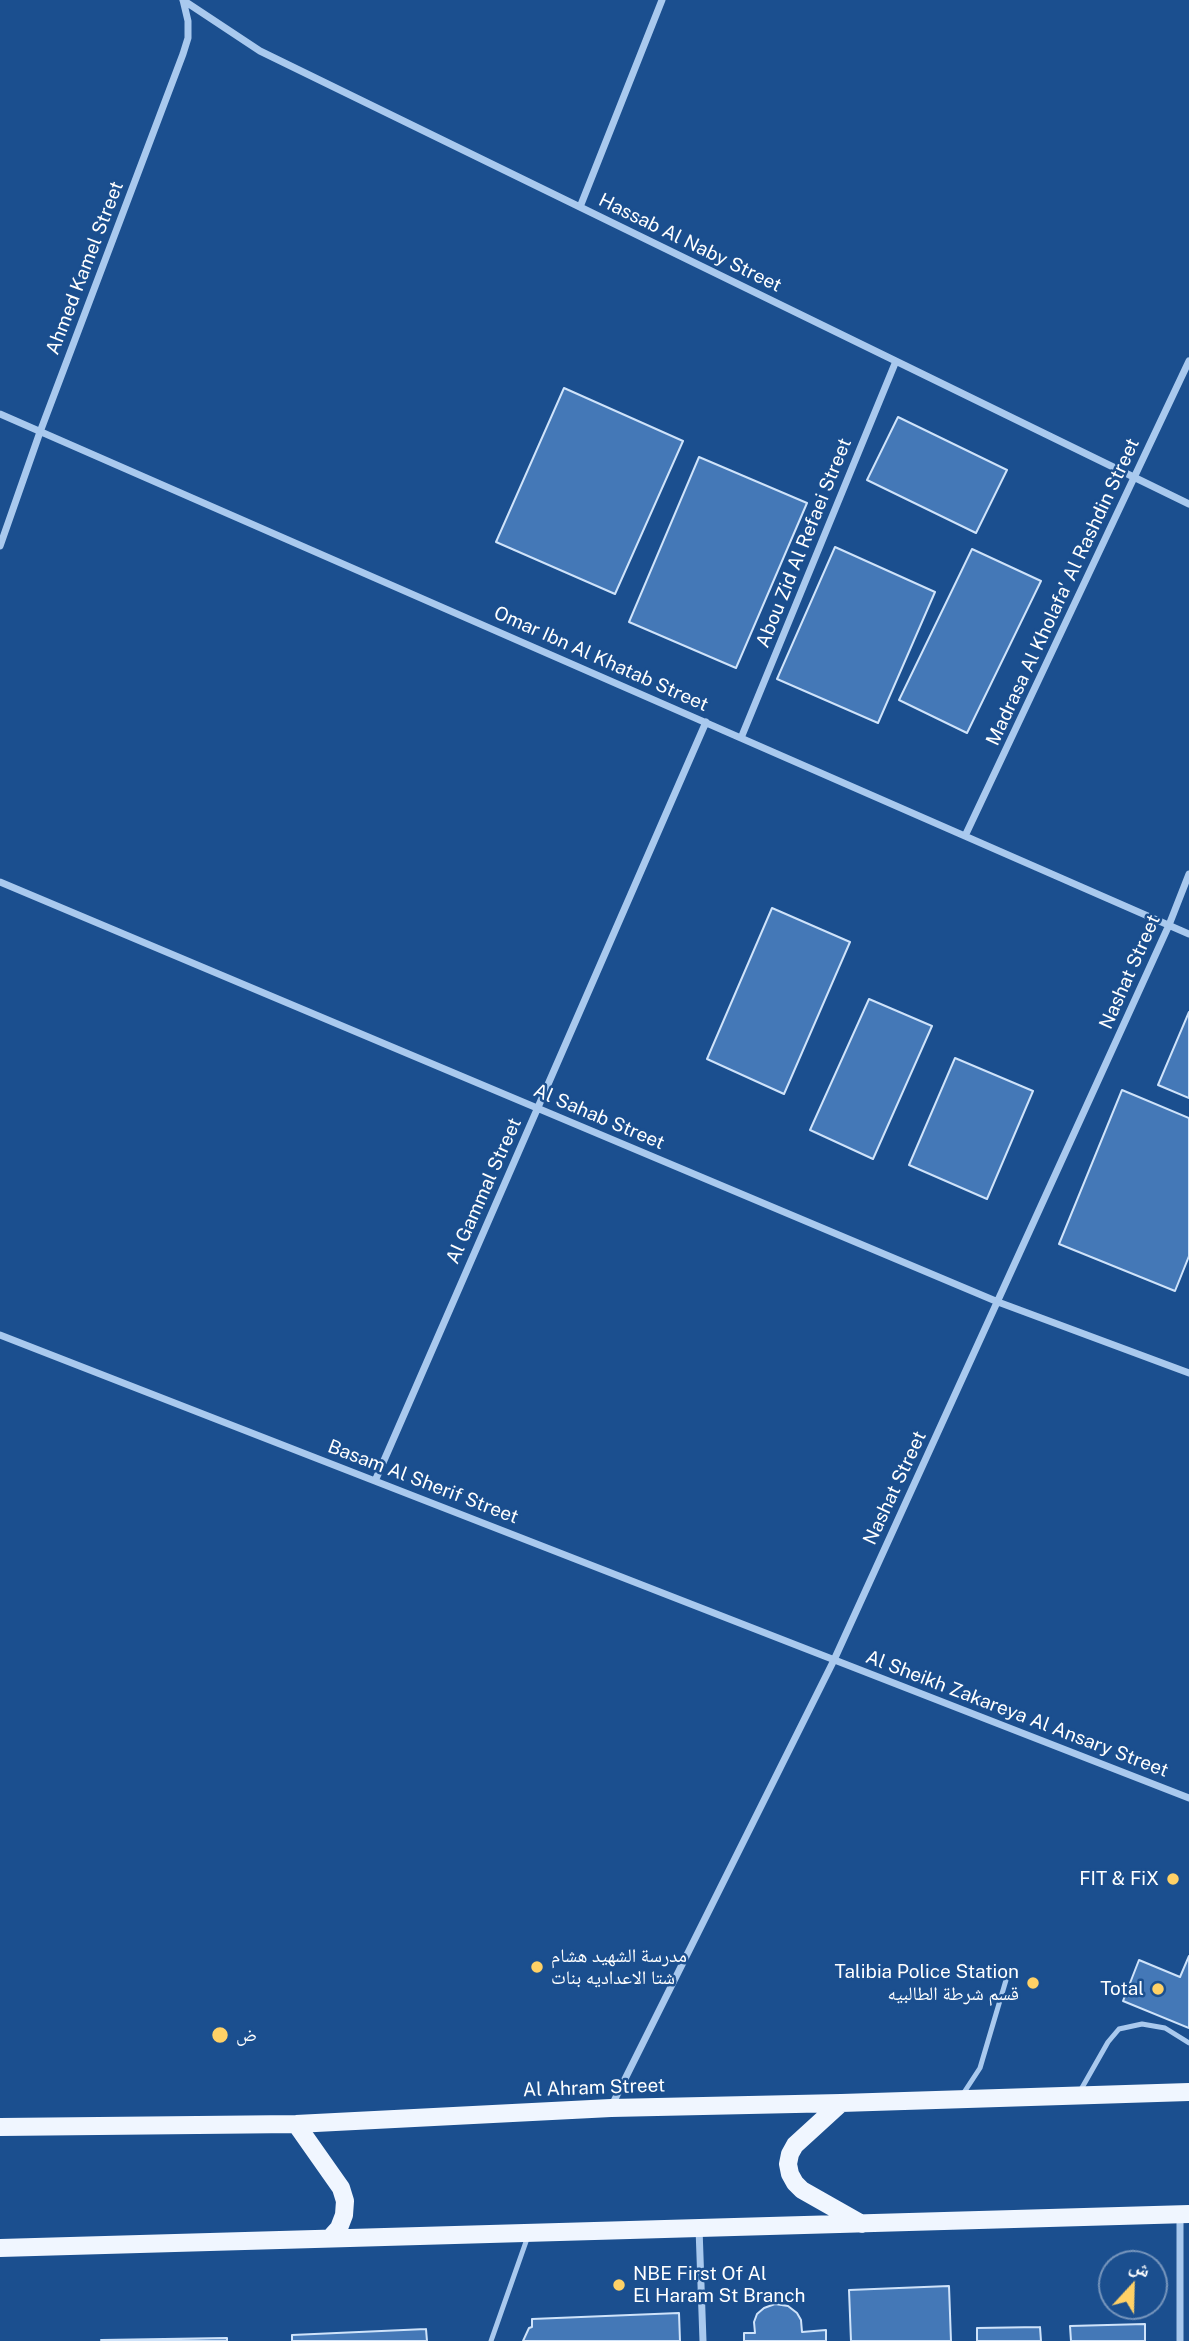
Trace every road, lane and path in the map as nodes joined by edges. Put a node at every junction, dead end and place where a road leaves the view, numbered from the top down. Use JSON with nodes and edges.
{"nodes":[{"id":1,"x":183,"y":0,"type":"edge"},
{"id":2,"x":662,"y":0,"type":"edge"},
{"id":3,"x":580,"y":207,"type":"junction"},
{"id":4,"x":896,"y":360,"type":"junction"},
{"id":5,"x":1189,"y":361,"type":"edge"},
{"id":6,"x":0,"y":414,"type":"edge"},
{"id":7,"x":40,"y":432,"type":"junction"},
{"id":8,"x":1134,"y":477,"type":"junction"},
{"id":9,"x":1189,"y":504,"type":"edge"},
{"id":10,"x":0,"y":546,"type":"edge"},
{"id":11,"x":706,"y":722,"type":"junction"},
{"id":12,"x":741,"y":738,"type":"junction"},
{"id":13,"x":965,"y":836,"type":"junction"},
{"id":14,"x":1189,"y":874,"type":"edge"},
{"id":15,"x":0,"y":882,"type":"edge"},
{"id":16,"x":1169,"y":925,"type":"junction"},
{"id":17,"x":1189,"y":934,"type":"edge"},
{"id":18,"x":538,"y":1108,"type":"junction"},
{"id":19,"x":998,"y":1302,"type":"junction"},
{"id":20,"x":0,"y":1335,"type":"edge"},
{"id":21,"x":1189,"y":1373,"type":"edge"},
{"id":22,"x":375,"y":1480,"type":"junction"},
{"id":23,"x":834,"y":1660,"type":"junction"},
{"id":24,"x":1189,"y":1798,"type":"edge"},
{"id":25,"x":1009,"y":1970,"type":"dead end"},
{"id":26,"x":1189,"y":2043,"type":"edge"},
{"id":27,"x":1189,"y":2092,"type":"edge"},
{"id":28,"x":1078,"y":2095,"type":"junction"},
{"id":29,"x":961,"y":2098,"type":"junction"},
{"id":30,"x":841,"y":2103,"type":"junction"},
{"id":31,"x":611,"y":2108,"type":"junction"},
{"id":32,"x":296,"y":2123,"type":"junction"},
{"id":33,"x":0,"y":2127,"type":"edge"},
{"id":34,"x":1185,"y":2214,"type":"edge"},
{"id":35,"x":862,"y":2224,"type":"junction"},
{"id":36,"x":699,"y":2228,"type":"junction"},
{"id":37,"x":529,"y":2233,"type":"junction"},
{"id":38,"x":330,"y":2238,"type":"junction"},
{"id":39,"x":0,"y":2248,"type":"edge"},
{"id":40,"x":491,"y":2341,"type":"edge"},
{"id":41,"x":702,"y":2341,"type":"edge"},
{"id":42,"x":1180,"y":2341,"type":"edge"}],
"edges":[{"from":1,"to":3,"type":"street","name":"Hassab Al Naby Street"},
{"from":1,"to":7,"type":"street","name":"Ahmed Kamel Street"},
{"from":2,"to":3,"type":"street"},
{"from":3,"to":4,"type":"street","name":"Hassab Al Naby Street"},
{"from":4,"to":8,"type":"street","name":"Hassab Al Naby Street"},
{"from":4,"to":12,"type":"street","name":"Abou Zid Al Refaei Street"},
{"from":5,"to":8,"type":"street","name":"Madrasa Al Kholafa' Al Rashdin Street"},
{"from":6,"to":7,"type":"street","name":"Omar Ibn Al Khatab Street"},
{"from":7,"to":10,"type":"street","name":"Ahmed Kamel Street"},
{"from":7,"to":11,"type":"street","name":"Omar Ibn Al Khatab Street"},
{"from":8,"to":9,"type":"street","name":"Hassab Al Naby Street"},
{"from":8,"to":13,"type":"street","name":"Madrasa Al Kholafa' Al Rashdin Street"},
{"from":11,"to":12,"type":"street","name":"Omar Ibn Al Khatab Street"},
{"from":11,"to":18,"type":"street","name":"Al Gammal Street"},
{"from":12,"to":13,"type":"street","name":"Omar Ibn Al Khatab Street"},
{"from":13,"to":16,"type":"street","name":"Omar Ibn Al Khatab Street"},
{"from":14,"to":16,"type":"street","name":"Nashat Street"},
{"from":15,"to":18,"type":"street","name":"Al Sahab Street"},
{"from":16,"to":17,"type":"street","name":"Omar Ibn Al Khatab Street"},
{"from":16,"to":19,"type":"street","name":"Nashat Street"},
{"from":18,"to":19,"type":"street","name":"Al Sahab Street"},
{"from":18,"to":22,"type":"street","name":"Al Gammal Street"},
{"from":19,"to":21,"type":"street","name":"Al Sahab Street"},
{"from":19,"to":23,"type":"street","name":"Nashat Street"},
{"from":20,"to":22,"type":"street","name":"Basam Al Sherif Street"},
{"from":22,"to":23,"type":"street","name":"Basam Al Sherif Street"},
{"from":23,"to":24,"type":"street","name":"Al Sheikh Zakareya Al Ansary Street"},
{"from":23,"to":31,"type":"street","name":"Nashat Street"},
{"from":25,"to":29,"type":"lane"},
{"from":26,"to":28,"type":"lane"},
{"from":27,"to":28,"type":"main road","name":"Al Ahram Street"},
{"from":28,"to":29,"type":"main road","name":"Al Ahram Street"},
{"from":29,"to":30,"type":"main road","name":"Al Ahram Street"},
{"from":30,"to":31,"type":"main road","name":"Al Ahram Street"},
{"from":30,"to":35,"type":"main road"},
{"from":31,"to":32,"type":"main road","name":"Al Ahram Street"},
{"from":32,"to":33,"type":"main road","name":"Al Ahram Street"},
{"from":32,"to":38,"type":"main road"},
{"from":34,"to":35,"type":"main road"},
{"from":34,"to":42,"type":"street"},
{"from":35,"to":36,"type":"main road"},
{"from":36,"to":37,"type":"main road"},
{"from":36,"to":41,"type":"street"},
{"from":37,"to":38,"type":"main road"},
{"from":37,"to":40,"type":"lane"},
{"from":38,"to":39,"type":"main road"}]}
